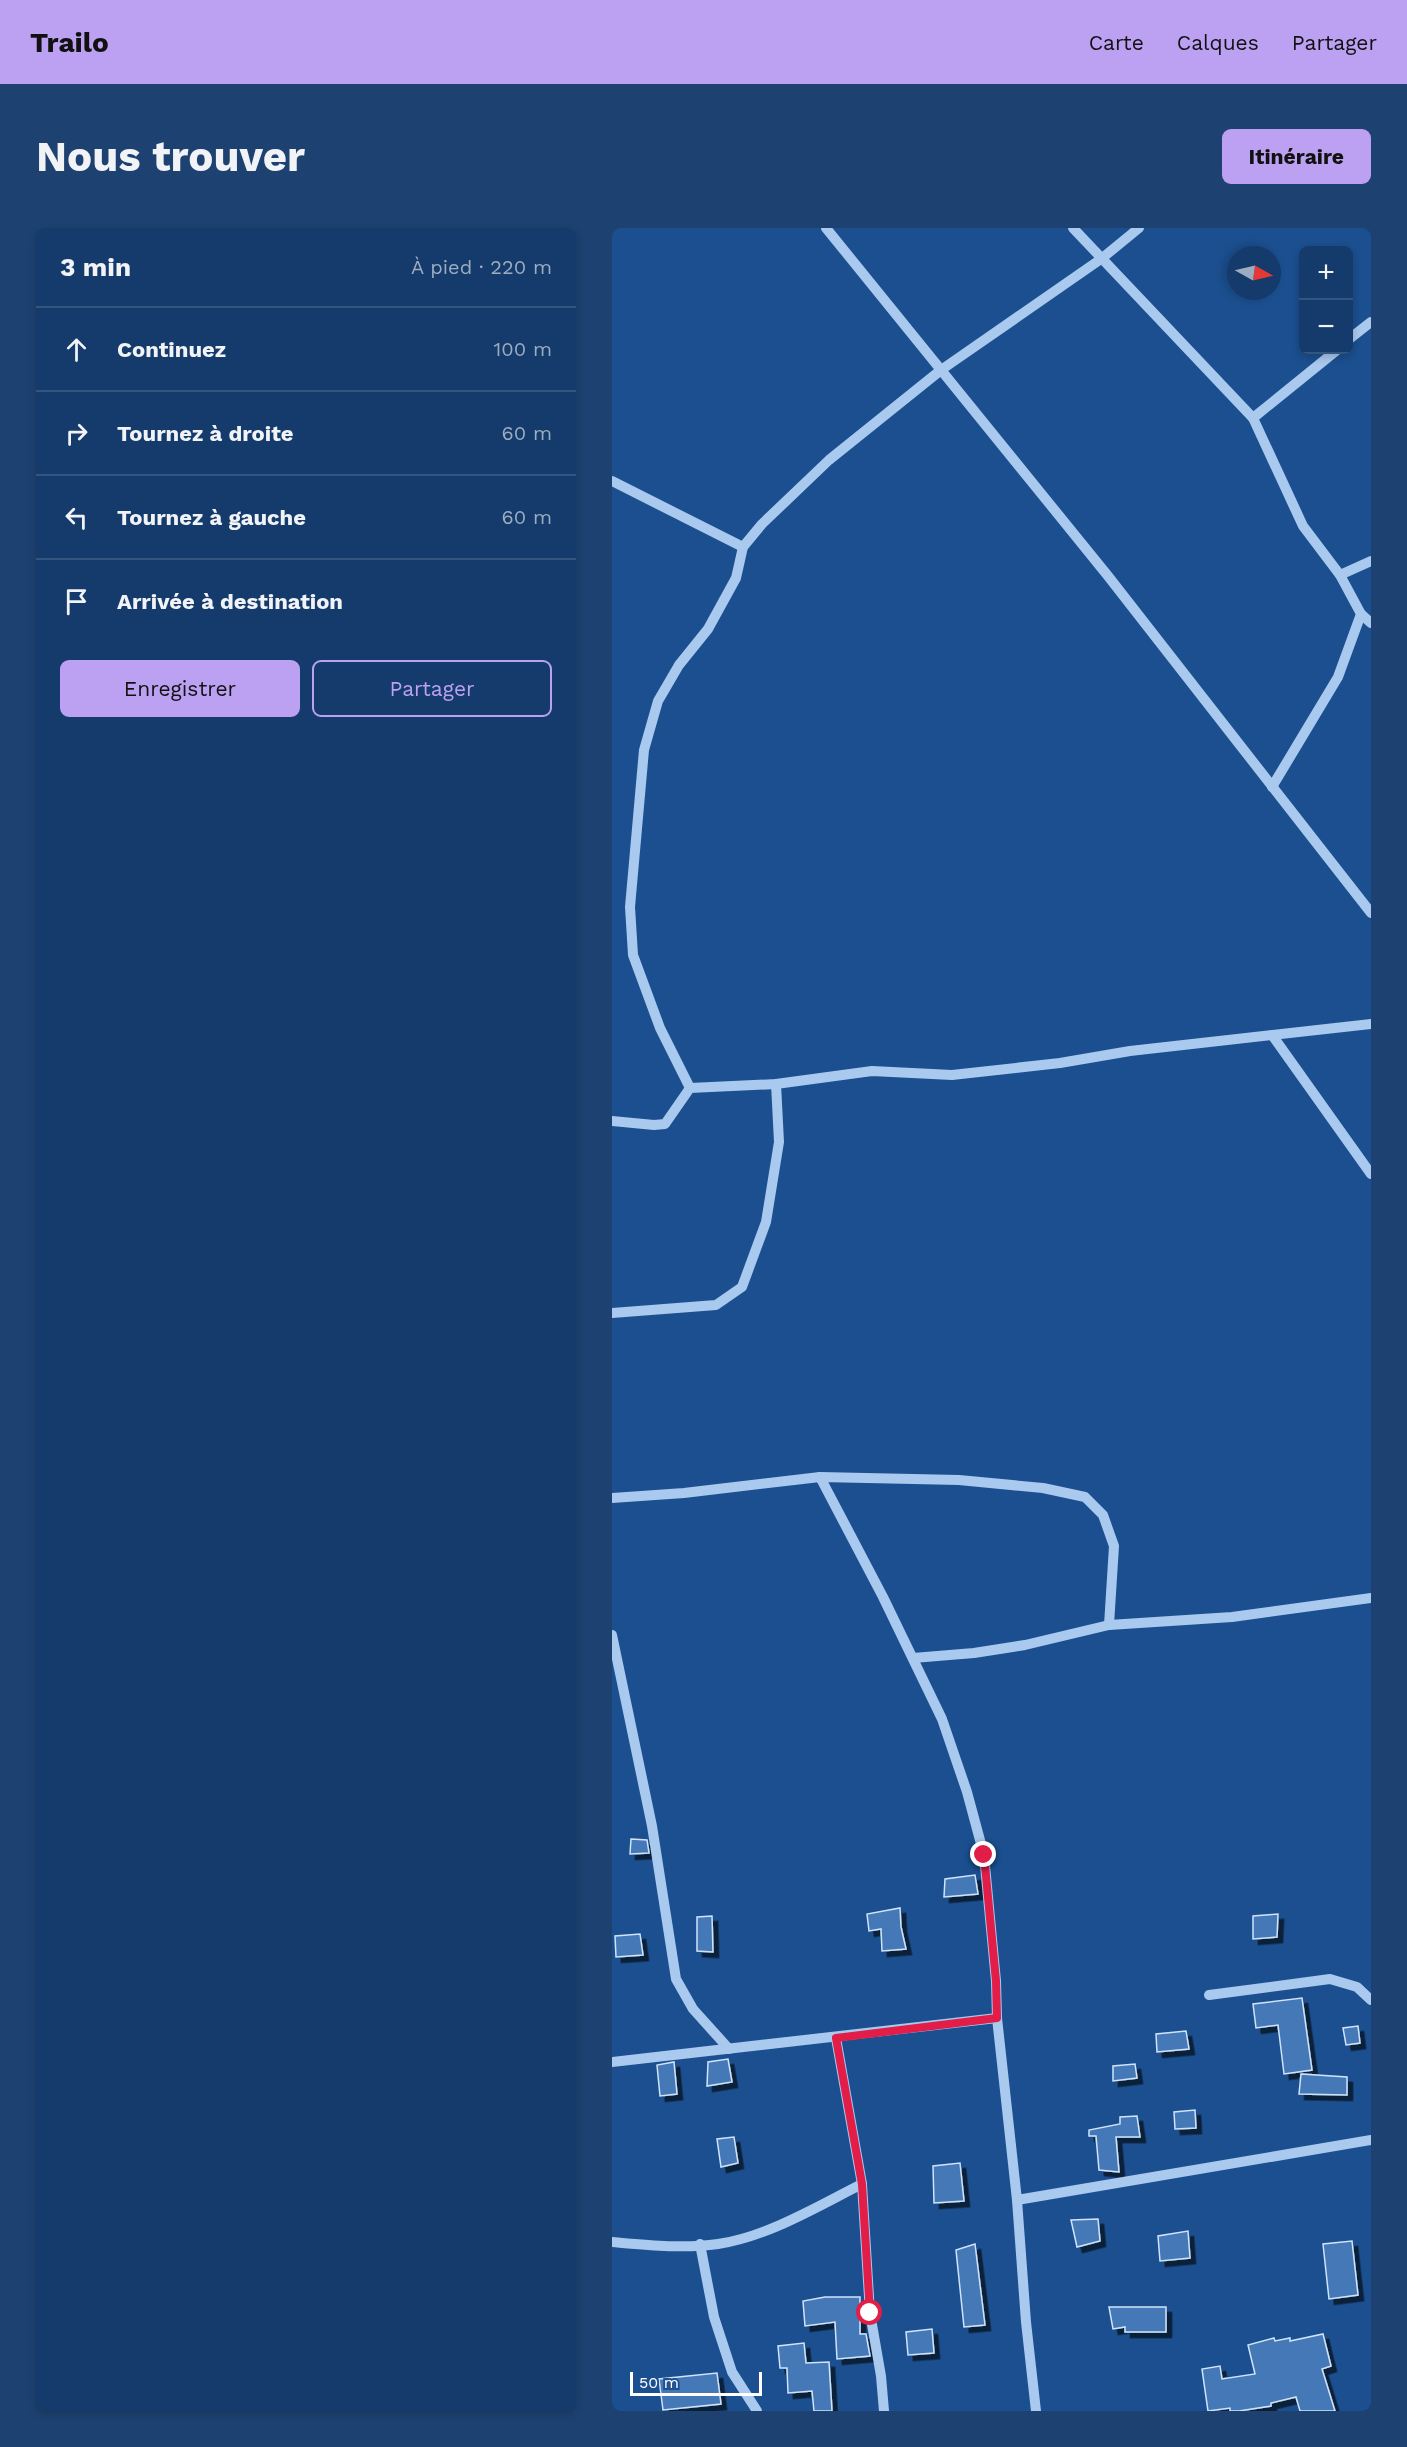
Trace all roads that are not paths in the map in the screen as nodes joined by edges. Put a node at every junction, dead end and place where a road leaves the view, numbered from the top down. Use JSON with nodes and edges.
{"nodes":[{"id":1,"x":826,"y":228,"type":"edge"},
{"id":2,"x":1073,"y":228,"type":"edge"},
{"id":3,"x":1139,"y":228,"type":"edge"},
{"id":4,"x":1101,"y":259,"type":"junction"},
{"id":5,"x":1371,"y":322,"type":"edge"},
{"id":6,"x":1353,"y":336,"type":"edge"},
{"id":7,"x":1332,"y":354,"type":"edge"},
{"id":8,"x":941,"y":370,"type":"junction"},
{"id":9,"x":1253,"y":418,"type":"junction"},
{"id":10,"x":612,"y":481,"type":"edge"},
{"id":11,"x":743,"y":547,"type":"junction"},
{"id":12,"x":1371,"y":561,"type":"edge"},
{"id":13,"x":1340,"y":575,"type":"junction"},
{"id":14,"x":1361,"y":614,"type":"junction"},
{"id":15,"x":1371,"y":623,"type":"edge"},
{"id":16,"x":1272,"y":787,"type":"junction"},
{"id":17,"x":1371,"y":913,"type":"edge"},
{"id":18,"x":1371,"y":1024,"type":"edge"},
{"id":19,"x":1272,"y":1035,"type":"junction"},
{"id":20,"x":776,"y":1084,"type":"junction"},
{"id":21,"x":690,"y":1089,"type":"junction"},
{"id":22,"x":612,"y":1121,"type":"edge"},
{"id":23,"x":1371,"y":1174,"type":"edge"},
{"id":24,"x":612,"y":1313,"type":"edge"},
{"id":25,"x":820,"y":1477,"type":"junction"},
{"id":26,"x":612,"y":1498,"type":"edge"},
{"id":27,"x":1371,"y":1598,"type":"edge"},
{"id":28,"x":1109,"y":1625,"type":"junction"},
{"id":29,"x":612,"y":1635,"type":"edge"},
{"id":30,"x":913,"y":1658,"type":"junction"},
{"id":31,"x":1209,"y":1995,"type":"dead end"},
{"id":32,"x":1371,"y":2000,"type":"edge"},
{"id":33,"x":997,"y":2018,"type":"junction"},
{"id":34,"x":836,"y":2038,"type":"junction"},
{"id":35,"x":729,"y":2049,"type":"junction"},
{"id":36,"x":612,"y":2062,"type":"edge"},
{"id":37,"x":1371,"y":2140,"type":"edge"},
{"id":38,"x":862,"y":2184,"type":"junction"},
{"id":39,"x":1017,"y":2200,"type":"junction"},
{"id":40,"x":612,"y":2242,"type":"edge"},
{"id":41,"x":699,"y":2244,"type":"junction"},
{"id":42,"x":757,"y":2411,"type":"edge"},
{"id":43,"x":884,"y":2411,"type":"edge"},
{"id":44,"x":1036,"y":2411,"type":"edge"}],
"edges":[{"from":1,"to":8,"type":"street"},
{"from":2,"to":4,"type":"street"},
{"from":3,"to":4,"type":"street"},
{"from":4,"to":8,"type":"street"},
{"from":4,"to":9,"type":"street"},
{"from":5,"to":6,"type":"street"},
{"from":7,"to":9,"type":"street"},
{"from":8,"to":11,"type":"street"},
{"from":8,"to":16,"type":"street"},
{"from":9,"to":13,"type":"street"},
{"from":10,"to":11,"type":"street"},
{"from":11,"to":21,"type":"street"},
{"from":12,"to":13,"type":"street"},
{"from":13,"to":14,"type":"street"},
{"from":14,"to":15,"type":"street"},
{"from":14,"to":16,"type":"street"},
{"from":16,"to":17,"type":"street"},
{"from":18,"to":19,"type":"street"},
{"from":19,"to":20,"type":"street"},
{"from":19,"to":23,"type":"street"},
{"from":20,"to":21,"type":"street"},
{"from":20,"to":24,"type":"street"},
{"from":21,"to":22,"type":"street"},
{"from":25,"to":26,"type":"street"},
{"from":25,"to":28,"type":"street"},
{"from":25,"to":30,"type":"street"},
{"from":27,"to":28,"type":"street"},
{"from":28,"to":30,"type":"street"},
{"from":29,"to":35,"type":"street"},
{"from":30,"to":33,"type":"street"},
{"from":31,"to":32,"type":"street"},
{"from":33,"to":34,"type":"street"},
{"from":33,"to":39,"type":"street"},
{"from":34,"to":35,"type":"street"},
{"from":34,"to":38,"type":"street"},
{"from":35,"to":36,"type":"street"},
{"from":37,"to":39,"type":"street"},
{"from":38,"to":41,"type":"street"},
{"from":38,"to":43,"type":"street"},
{"from":39,"to":44,"type":"street"},
{"from":40,"to":41,"type":"street"},
{"from":41,"to":42,"type":"street"}]}
